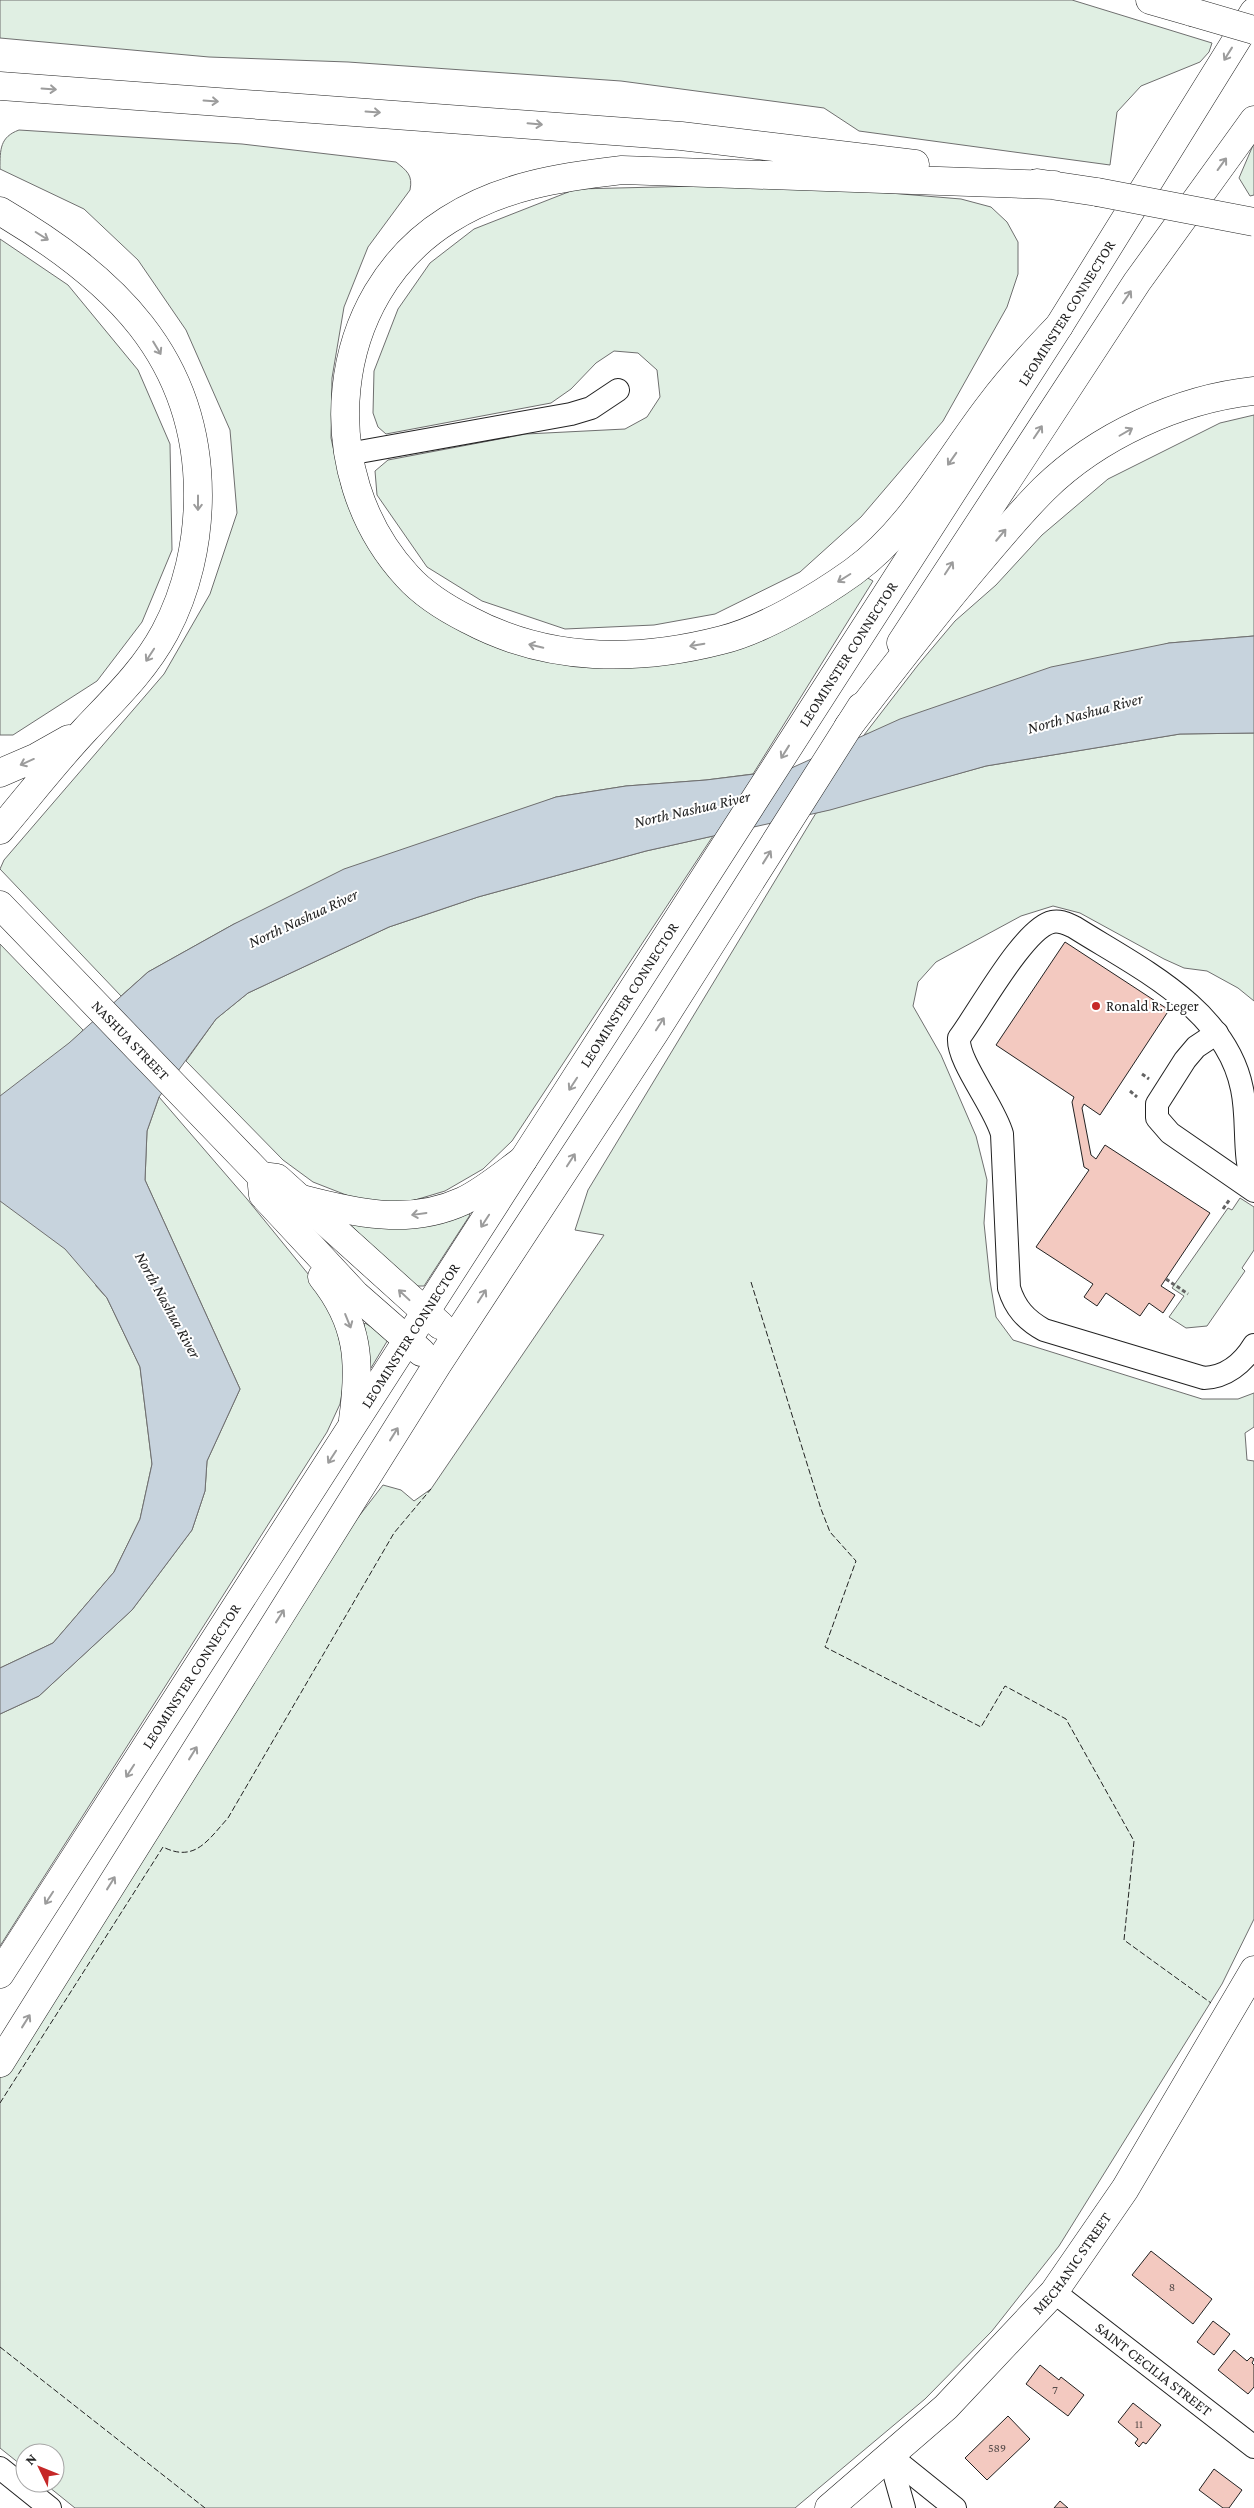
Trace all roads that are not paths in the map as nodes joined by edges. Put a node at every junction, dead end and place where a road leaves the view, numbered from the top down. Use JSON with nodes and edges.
{"nodes":[{"id":1,"x":1150,"y":0,"type":"edge"},
{"id":2,"x":1254,"y":12,"type":"edge"},
{"id":3,"x":1254,"y":30,"type":"edge"},
{"id":4,"x":0,"y":86,"type":"edge"},
{"id":5,"x":1254,"y":120,"type":"edge"},
{"id":6,"x":1054,"y":185,"type":"junction"},
{"id":7,"x":0,"y":211,"type":"edge"},
{"id":8,"x":1254,"y":222,"type":"edge"},
{"id":9,"x":1059,"y":326,"type":"junction"},
{"id":10,"x":618,"y":390,"type":"dead end"},
{"id":11,"x":1254,"y":391,"type":"edge"},
{"id":12,"x":348,"y":454,"type":"junction"},
{"id":13,"x":909,"y":639,"type":"junction"},
{"id":14,"x":84,"y":732,"type":"junction"},
{"id":15,"x":0,"y":773,"type":"edge"},
{"id":16,"x":0,"y":830,"type":"edge"},
{"id":17,"x":0,"y":905,"type":"edge"},
{"id":18,"x":1217,"y":1033,"type":"junction"},
{"id":19,"x":523,"y":1160,"type":"junction"},
{"id":20,"x":262,"y":1185,"type":"junction"},
{"id":21,"x":1254,"y":1187,"type":"edge"},
{"id":22,"x":1254,"y":1192,"type":"edge"},
{"id":23,"x":302,"y":1199,"type":"junction"},
{"id":24,"x":425,"y":1314,"type":"junction"},
{"id":25,"x":455,"y":1337,"type":"junction"},
{"id":26,"x":408,"y":1341,"type":"junction"},
{"id":27,"x":1254,"y":1345,"type":"edge"},
{"id":28,"x":437,"y":1366,"type":"junction"},
{"id":29,"x":352,"y":1426,"type":"junction"},
{"id":30,"x":1254,"y":1970,"type":"edge"},
{"id":31,"x":0,"y":1974,"type":"edge"},
{"id":32,"x":0,"y":2063,"type":"edge"},
{"id":33,"x":1054,"y":2292,"type":"junction"},
{"id":34,"x":1254,"y":2447,"type":"edge"},
{"id":35,"x":889,"y":2455,"type":"junction"},
{"id":36,"x":4,"y":2480,"type":"edge"},
{"id":37,"x":50,"y":2508,"type":"edge"},
{"id":38,"x":829,"y":2508,"type":"edge"},
{"id":39,"x":904,"y":2508,"type":"edge"},
{"id":40,"x":955,"y":2508,"type":"edge"}],
"edges":[{"from":1,"to":3,"type":"main road","bridge":true},
{"from":2,"to":9,"type":"main road","name":"LEOMINSTER CONNECTOR","one_way":true},
{"from":4,"to":6,"type":"main road","one_way":true},
{"from":13,"to":5,"type":"main road","one_way":true},
{"from":6,"to":8,"type":"main road","bridge":true},
{"from":6,"to":12,"type":"main road"},
{"from":7,"to":14,"type":"main road","one_way":true},
{"from":9,"to":12,"type":"main road","one_way":true},
{"from":9,"to":19,"type":"main road","name":"LEOMINSTER CONNECTOR","one_way":true},
{"from":10,"to":12,"type":"street"},
{"from":13,"to":11,"type":"main road","one_way":true},
{"from":25,"to":13,"type":"main road","one_way":true},
{"from":14,"to":15,"type":"main road","one_way":true},
{"from":14,"to":16,"type":"main road"},
{"from":17,"to":20,"type":"main road","name":"NASHUA STREET"},
{"from":18,"to":21,"type":"street"},
{"from":18,"to":22,"type":"street"},
{"from":18,"to":27,"type":"street"},
{"from":19,"to":23,"type":"main road","one_way":true},
{"from":19,"to":24,"type":"main road","name":"LEOMINSTER CONNECTOR","one_way":true},
{"from":20,"to":23,"type":"main road","name":"NASHUA STREET"},
{"from":20,"to":26,"type":"main road","name":"NASHUA STREET"},
{"from":20,"to":29,"type":"main road","one_way":true},
{"from":24,"to":23,"type":"main road","name":"NASHUA STREET","one_way":true},
{"from":24,"to":25,"type":"main road","name":"NASHUA STREET"},
{"from":24,"to":26,"type":"main road","name":"LEOMINSTER CONNECTOR"},
{"from":25,"to":28,"type":"main road"},
{"from":26,"to":28,"type":"main road","name":"NASHUA STREET"},
{"from":26,"to":29,"type":"main road","name":"LEOMINSTER CONNECTOR"},
{"from":32,"to":28,"type":"main road","one_way":true},
{"from":29,"to":31,"type":"main road","name":"LEOMINSTER CONNECTOR","one_way":true},
{"from":30,"to":33,"type":"main road","name":"MECHANIC STREET"},
{"from":33,"to":34,"type":"street","name":"SAINT CECILIA STREET"},
{"from":33,"to":35,"type":"main road","name":"MECHANIC STREET"},
{"from":35,"to":38,"type":"main road","name":"MECHANIC STREET"},
{"from":35,"to":39,"type":"street"},
{"from":35,"to":40,"type":"street"},
{"from":36,"to":37,"type":"street"}]}
